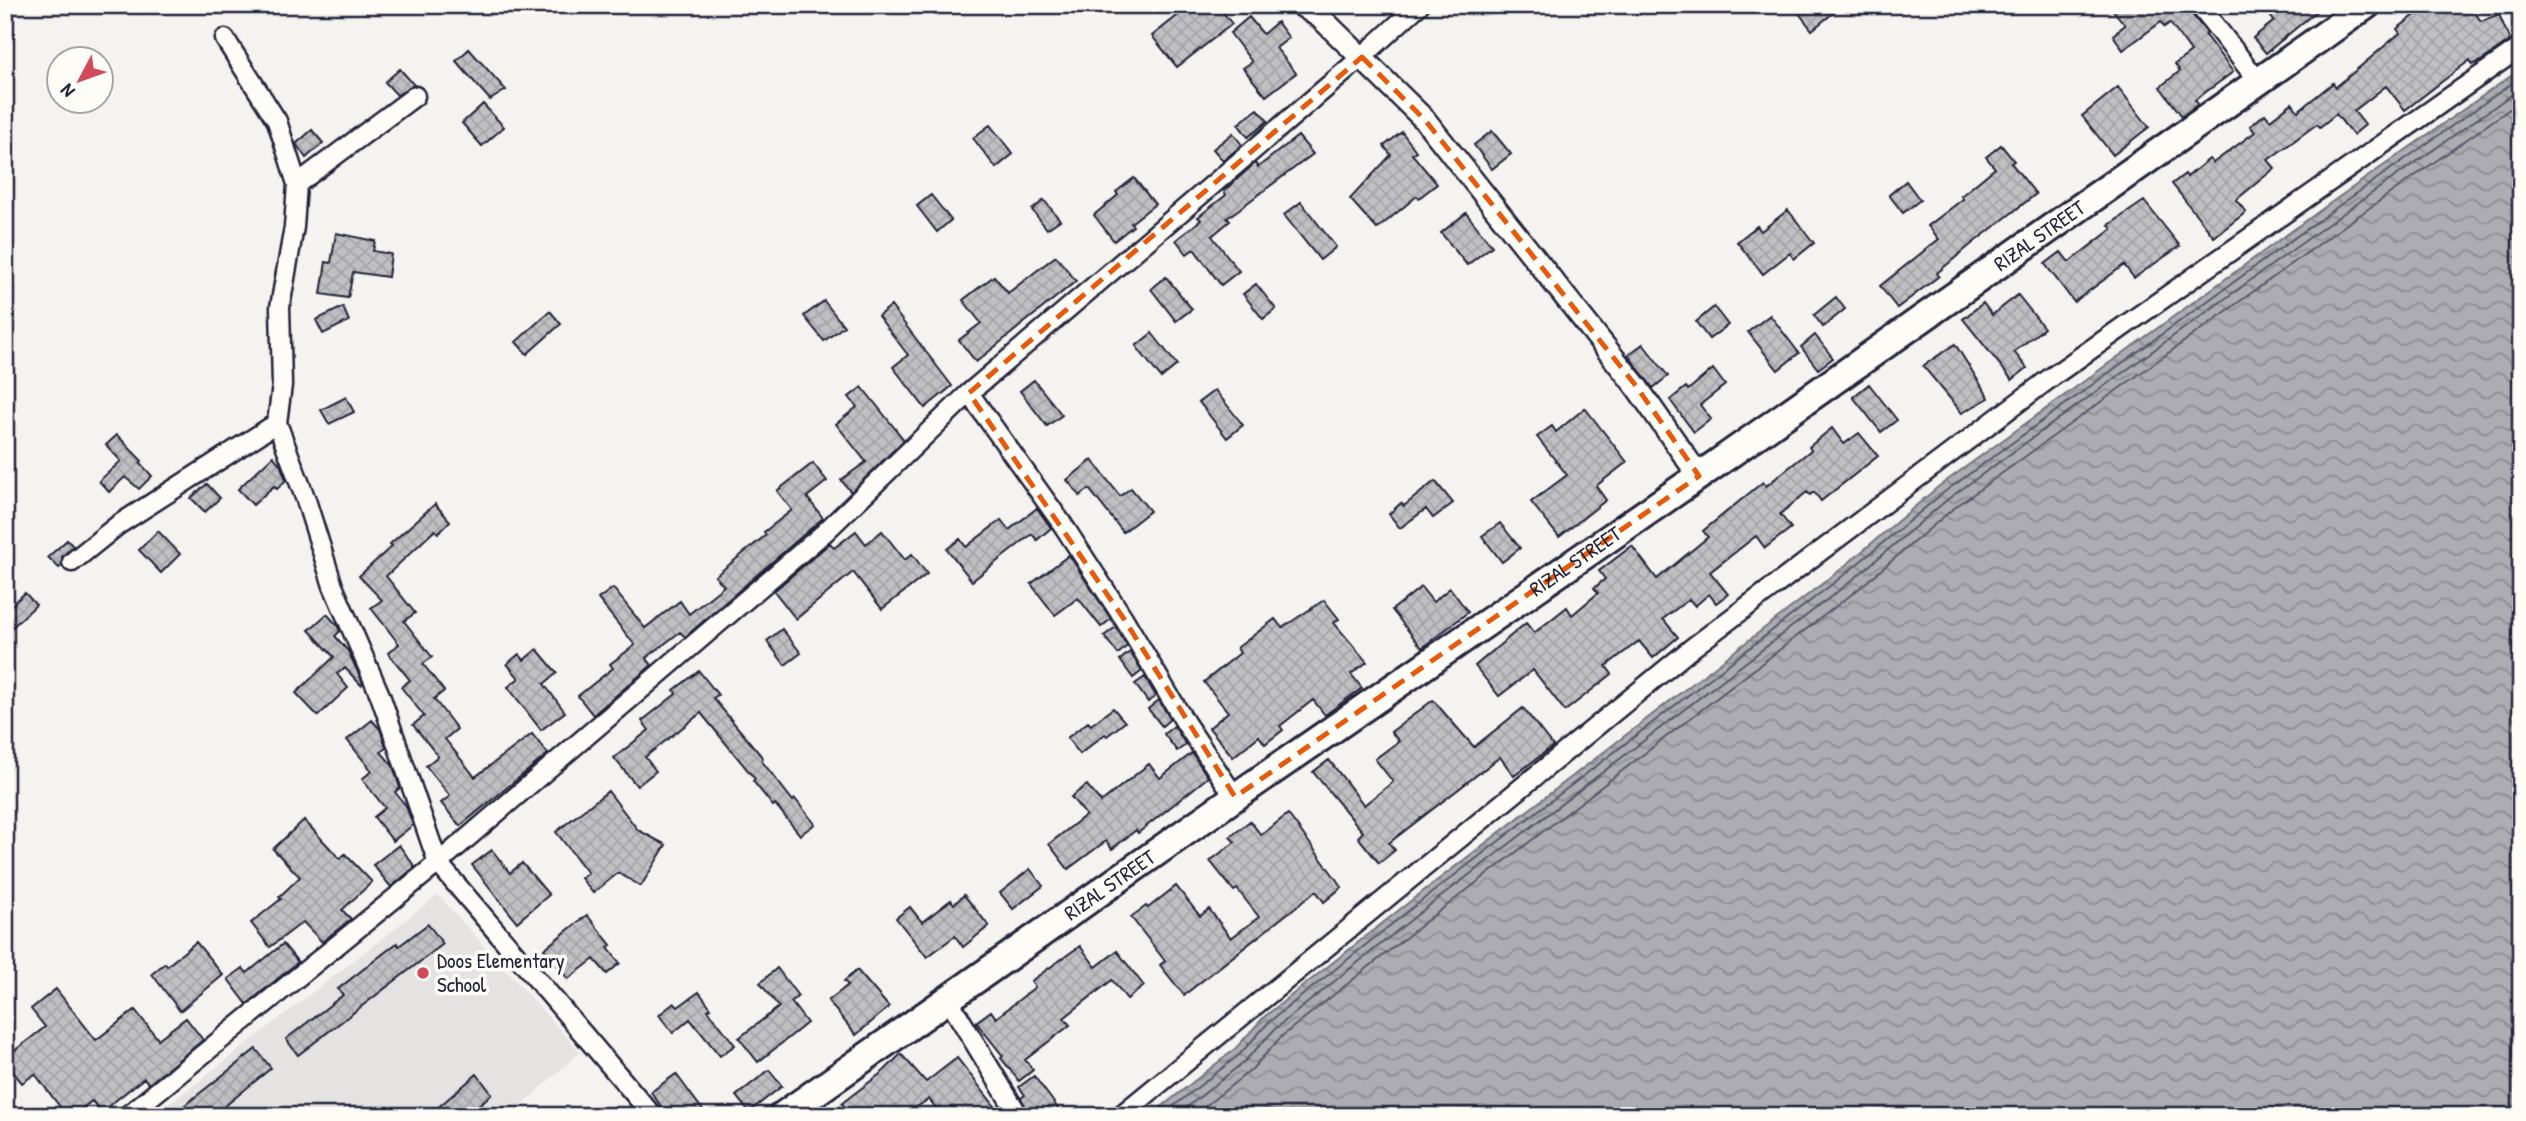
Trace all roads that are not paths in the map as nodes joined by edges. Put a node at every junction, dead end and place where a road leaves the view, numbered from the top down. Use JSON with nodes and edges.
{"nodes":[{"id":1,"x":1301,"y":5,"type":"edge"},
{"id":2,"x":1419,"y":5,"type":"edge"},
{"id":3,"x":2199,"y":5,"type":"edge"},
{"id":4,"x":2367,"y":5,"type":"edge"},
{"id":5,"x":225,"y":40,"type":"dead end"},
{"id":6,"x":2521,"y":47,"type":"edge"},
{"id":7,"x":1363,"y":57,"type":"junction"},
{"id":8,"x":2258,"y":81,"type":"junction"},
{"id":9,"x":415,"y":96,"type":"dead end"},
{"id":10,"x":297,"y":184,"type":"junction"},
{"id":11,"x":969,"y":393,"type":"junction"},
{"id":12,"x":277,"y":423,"type":"junction"},
{"id":13,"x":1699,"y":476,"type":"junction"},
{"id":14,"x":72,"y":562,"type":"dead end"},
{"id":15,"x":1235,"y":797,"type":"junction"},
{"id":16,"x":438,"y":863,"type":"junction"},
{"id":17,"x":948,"y":999,"type":"junction"},
{"id":18,"x":127,"y":1116,"type":"edge"},
{"id":19,"x":653,"y":1116,"type":"edge"},
{"id":20,"x":782,"y":1116,"type":"edge"},
{"id":21,"x":1019,"y":1116,"type":"edge"},
{"id":22,"x":1120,"y":1116,"type":"edge"}],
"edges":[{"from":1,"to":7,"type":"street"},
{"from":2,"to":7,"type":"street"},
{"from":3,"to":8,"type":"street"},
{"from":4,"to":8,"type":"main road","name":"RIZAL STREET"},
{"from":5,"to":10,"type":"street"},
{"from":6,"to":22,"type":"street"},
{"from":7,"to":11,"type":"street"},
{"from":7,"to":13,"type":"street"},
{"from":8,"to":13,"type":"main road","name":"RIZAL STREET"},
{"from":9,"to":10,"type":"street"},
{"from":10,"to":12,"type":"street"},
{"from":11,"to":15,"type":"street"},
{"from":11,"to":16,"type":"street"},
{"from":12,"to":14,"type":"street"},
{"from":12,"to":16,"type":"street"},
{"from":13,"to":15,"type":"main road","name":"RIZAL STREET"},
{"from":15,"to":17,"type":"main road","name":"RIZAL STREET"},
{"from":16,"to":18,"type":"street"},
{"from":16,"to":19,"type":"street"},
{"from":17,"to":20,"type":"main road","name":"RIZAL STREET"},
{"from":17,"to":21,"type":"street"}]}
